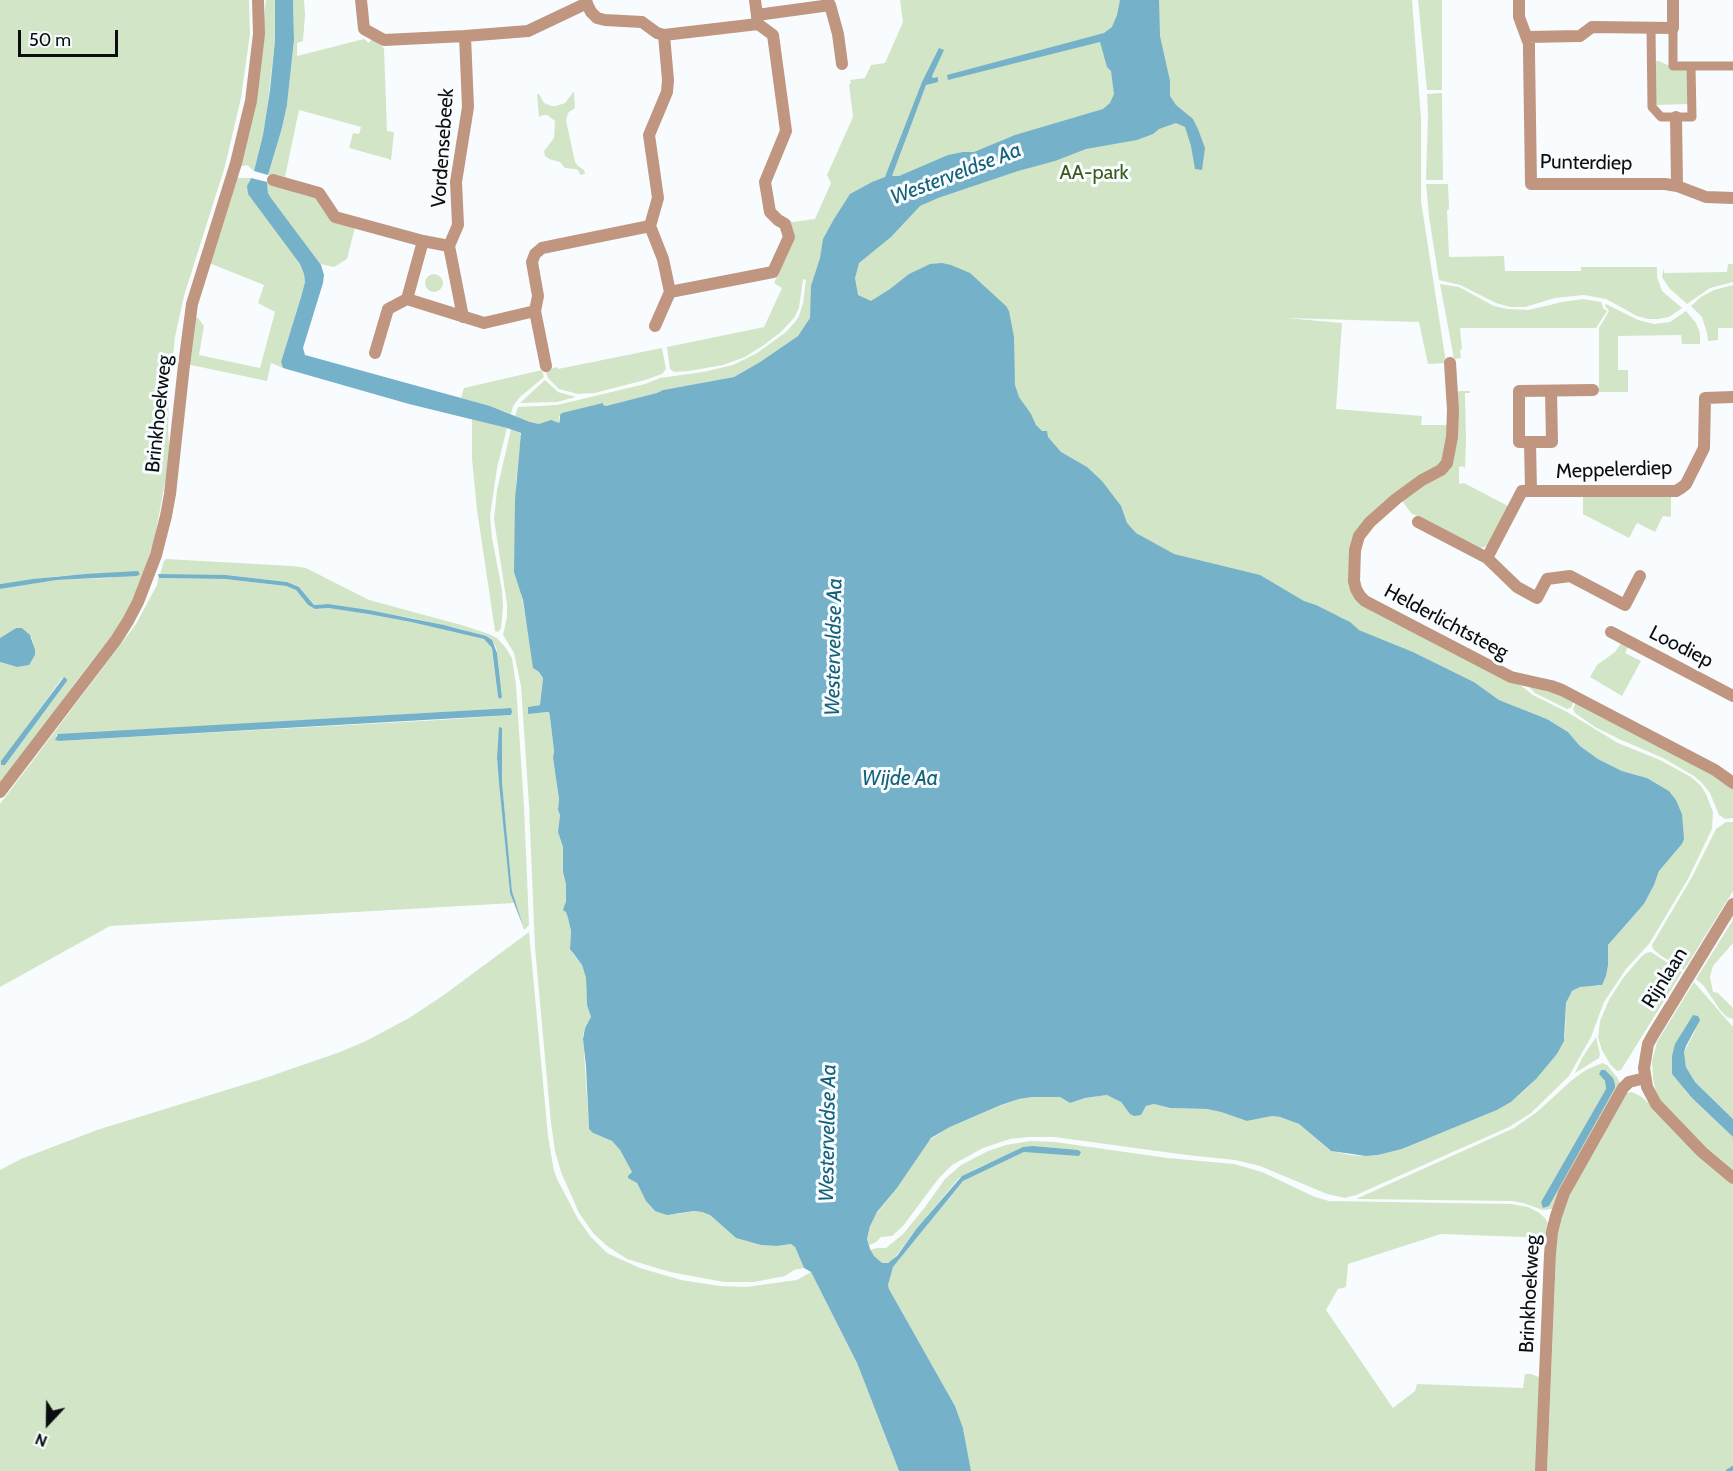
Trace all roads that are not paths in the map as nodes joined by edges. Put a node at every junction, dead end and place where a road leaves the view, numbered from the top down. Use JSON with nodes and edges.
{"nodes":[{"id":1,"x":258,"y":0,"type":"edge"},
{"id":2,"x":361,"y":0,"type":"edge"},
{"id":3,"x":754,"y":0,"type":"edge"},
{"id":4,"x":1519,"y":0,"type":"edge"},
{"id":5,"x":1672,"y":0,"type":"edge"},
{"id":6,"x":586,"y":2,"type":"edge"},
{"id":7,"x":830,"y":2,"type":"edge"},
{"id":8,"x":757,"y":19,"type":"junction"},
{"id":9,"x":1651,"y":27,"type":"junction"},
{"id":10,"x":1673,"y":28,"type":"junction"},
{"id":11,"x":664,"y":35,"type":"junction"},
{"id":12,"x":465,"y":36,"type":"junction"},
{"id":13,"x":1527,"y":37,"type":"junction"},
{"id":14,"x":842,"y":64,"type":"dead end"},
{"id":15,"x":1691,"y":66,"type":"junction"},
{"id":16,"x":1733,"y":66,"type":"edge"},
{"id":17,"x":1676,"y":117,"type":"junction"},
{"id":18,"x":273,"y":180,"type":"dead end"},
{"id":19,"x":1677,"y":186,"type":"junction"},
{"id":20,"x":1733,"y":198,"type":"edge"},
{"id":21,"x":650,"y":226,"type":"junction"},
{"id":22,"x":423,"y":241,"type":"junction"},
{"id":23,"x":449,"y":246,"type":"junction"},
{"id":24,"x":670,"y":292,"type":"junction"},
{"id":25,"x":406,"y":299,"type":"junction"},
{"id":26,"x":535,"y":311,"type":"junction"},
{"id":27,"x":463,"y":316,"type":"junction"},
{"id":28,"x":655,"y":326,"type":"dead end"},
{"id":29,"x":375,"y":353,"type":"dead end"},
{"id":30,"x":1450,"y":363,"type":"dead end"},
{"id":31,"x":546,"y":366,"type":"dead end"},
{"id":32,"x":1593,"y":390,"type":"dead end"},
{"id":33,"x":1551,"y":391,"type":"junction"},
{"id":34,"x":1733,"y":398,"type":"edge"},
{"id":35,"x":1530,"y":442,"type":"junction"},
{"id":36,"x":1531,"y":491,"type":"junction"},
{"id":37,"x":1418,"y":522,"type":"dead end"},
{"id":38,"x":1487,"y":558,"type":"junction"},
{"id":39,"x":1640,"y":576,"type":"dead end"},
{"id":40,"x":1611,"y":632,"type":"dead end"},
{"id":41,"x":1733,"y":696,"type":"edge"},
{"id":42,"x":1733,"y":783,"type":"edge"},
{"id":43,"x":0,"y":792,"type":"edge"},
{"id":44,"x":1733,"y":904,"type":"edge"},
{"id":45,"x":1645,"y":1078,"type":"junction"},
{"id":46,"x":1733,"y":1178,"type":"edge"},
{"id":47,"x":1541,"y":1471,"type":"edge"}],
"edges":[{"from":1,"to":43,"type":"street","name":"Brinkhoekweg"},
{"from":2,"to":12,"type":"street"},
{"from":3,"to":8,"type":"street"},
{"from":4,"to":13,"type":"street","name":"Punterdiep"},
{"from":5,"to":10,"type":"street"},
{"from":6,"to":11,"type":"street"},
{"from":6,"to":12,"type":"street"},
{"from":7,"to":8,"type":"street"},
{"from":7,"to":14,"type":"street"},
{"from":8,"to":11,"type":"street"},
{"from":8,"to":24,"type":"street"},
{"from":9,"to":10,"type":"street"},
{"from":9,"to":13,"type":"street"},
{"from":9,"to":17,"type":"street"},
{"from":10,"to":15,"type":"street"},
{"from":11,"to":21,"type":"street"},
{"from":12,"to":23,"type":"street","name":"Vordensebeek"},
{"from":13,"to":19,"type":"street","name":"Punterdiep"},
{"from":15,"to":16,"type":"street"},
{"from":15,"to":17,"type":"street"},
{"from":17,"to":19,"type":"street"},
{"from":18,"to":22,"type":"street"},
{"from":19,"to":20,"type":"street","name":"Punterdiep"},
{"from":21,"to":24,"type":"street"},
{"from":21,"to":26,"type":"street"},
{"from":22,"to":23,"type":"street"},
{"from":22,"to":25,"type":"street"},
{"from":23,"to":27,"type":"street","name":"Vordensebeek"},
{"from":24,"to":28,"type":"street"},
{"from":25,"to":27,"type":"street"},
{"from":25,"to":29,"type":"street"},
{"from":26,"to":27,"type":"street"},
{"from":26,"to":31,"type":"street"},
{"from":30,"to":42,"type":"street","name":"Helderlichtsteeg"},
{"from":32,"to":33,"type":"street","name":"Meppelerdiep"},
{"from":33,"to":35,"type":"street","name":"Meppelerdiep"},
{"from":33,"to":35,"type":"street","name":"Meppelerdiep"},
{"from":34,"to":36,"type":"street","name":"Meppelerdiep"},
{"from":35,"to":36,"type":"street","name":"Meppelerdiep"},
{"from":36,"to":38,"type":"street","name":"Meppelerdiep"},
{"from":37,"to":38,"type":"street"},
{"from":38,"to":39,"type":"street"},
{"from":40,"to":41,"type":"street","name":"Loodiep"},
{"from":44,"to":45,"type":"street","name":"Rijnlaan"},
{"from":45,"to":46,"type":"street"},
{"from":45,"to":47,"type":"street","name":"Brinkhoekweg"}]}
